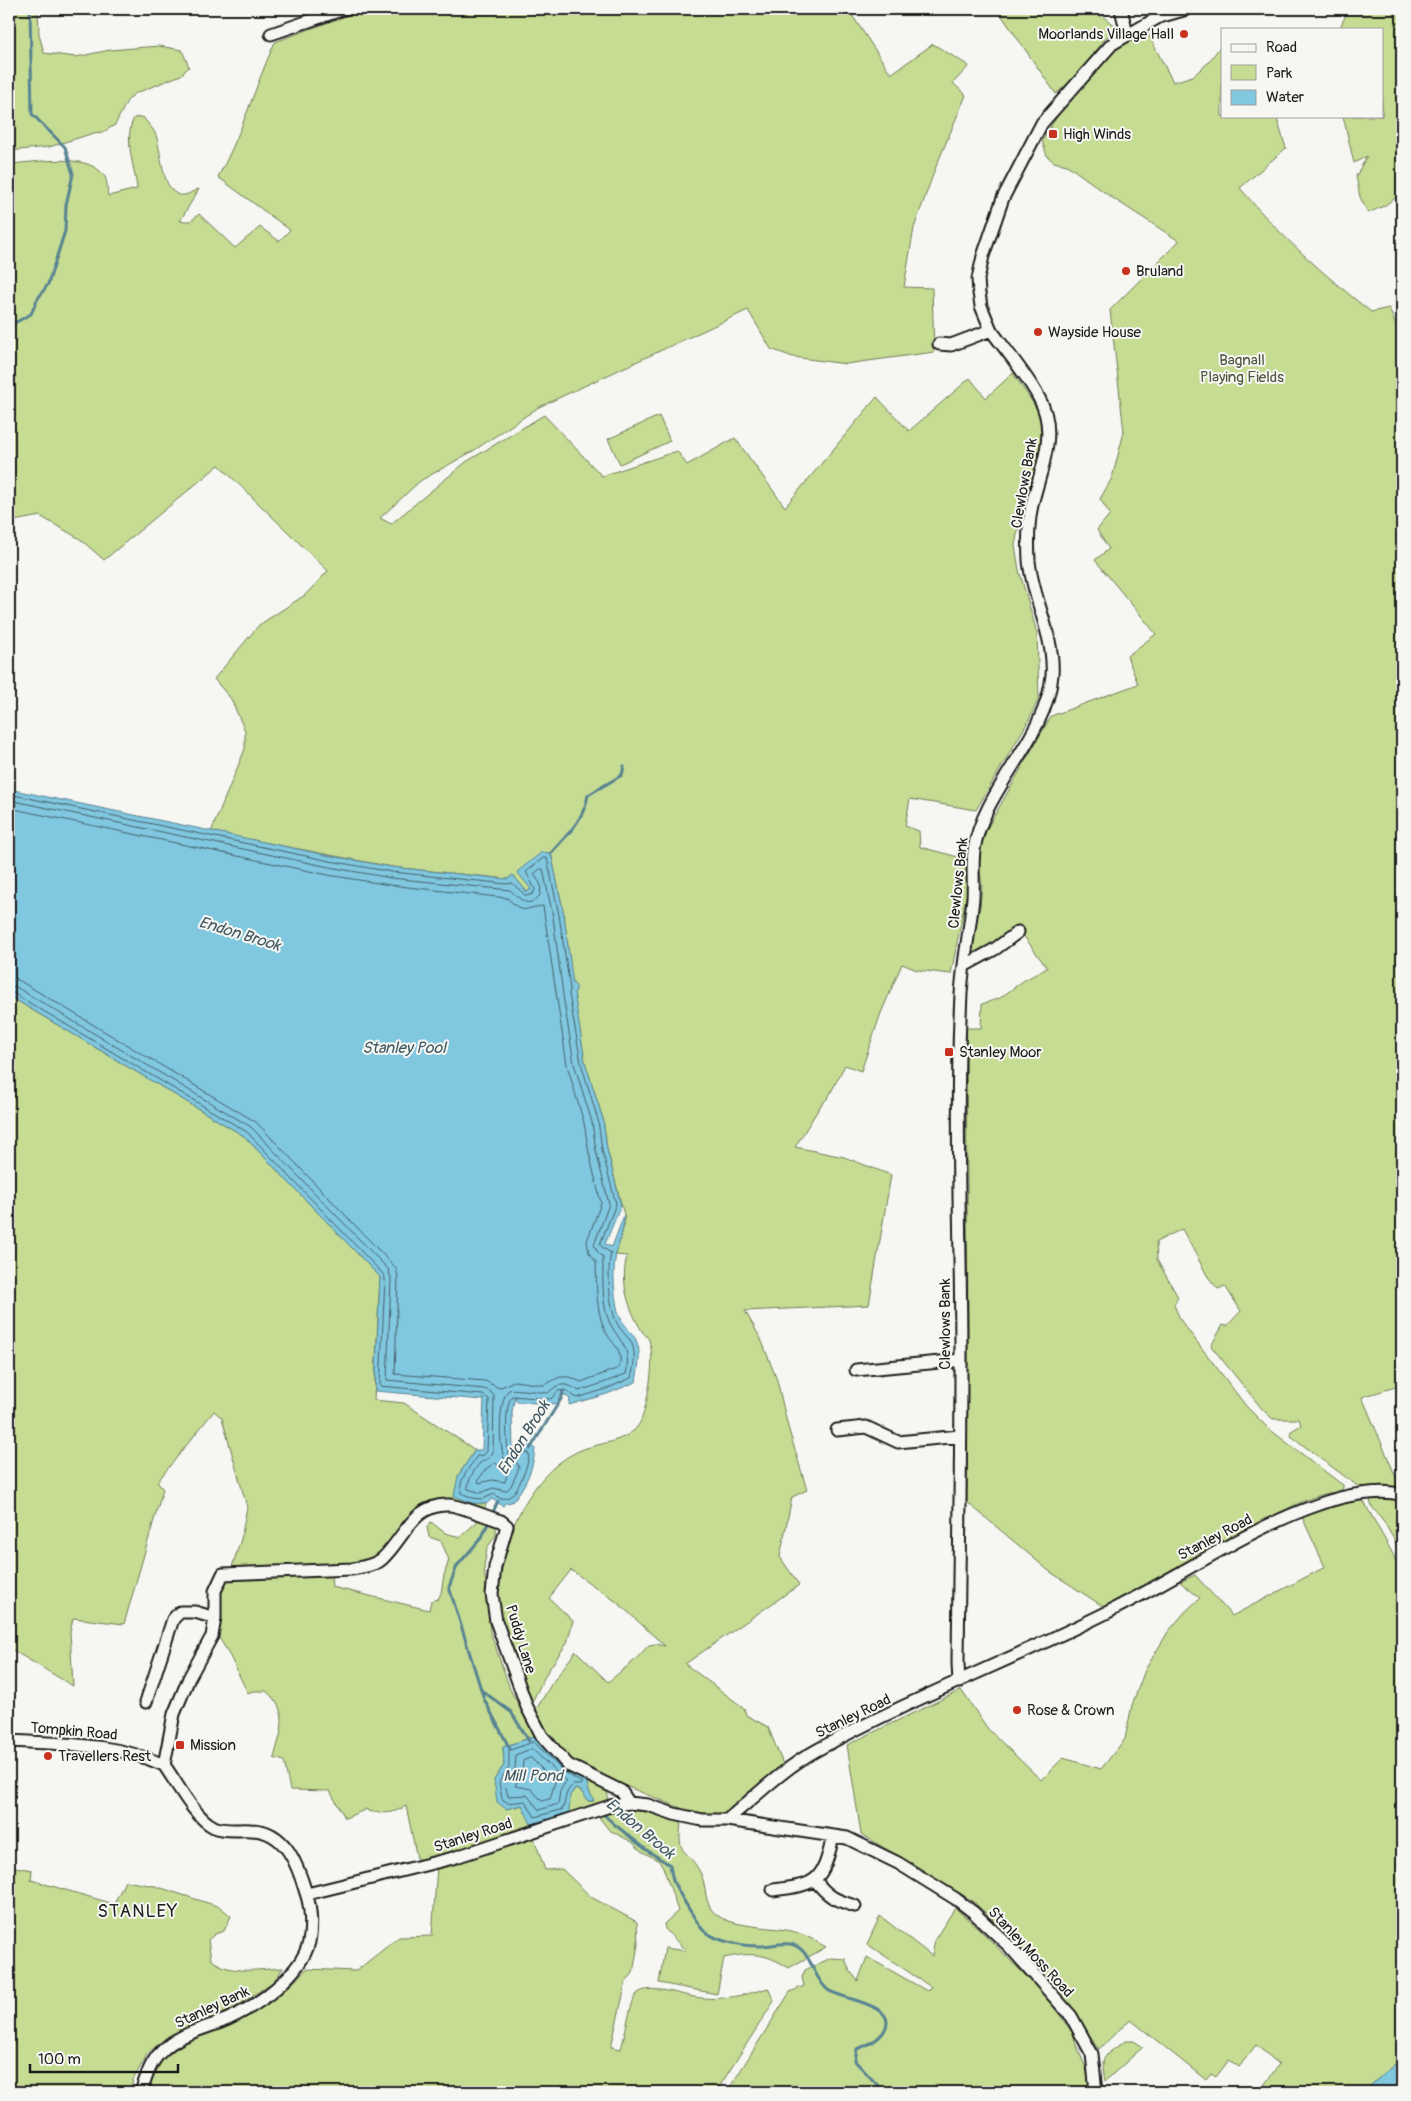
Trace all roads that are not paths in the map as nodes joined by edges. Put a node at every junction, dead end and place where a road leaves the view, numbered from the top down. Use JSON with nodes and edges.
{"nodes":[{"id":1,"x":344,"y":9,"type":"edge"},
{"id":2,"x":1121,"y":9,"type":"edge"},
{"id":3,"x":1182,"y":9,"type":"edge"},
{"id":4,"x":271,"y":34,"type":"dead end"},
{"id":5,"x":1127,"y":34,"type":"junction"},
{"id":6,"x":992,"y":330,"type":"junction"},
{"id":7,"x":939,"y":344,"type":"dead end"},
{"id":8,"x":1018,"y":932,"type":"dead end"},
{"id":9,"x":964,"y":966,"type":"junction"},
{"id":10,"x":961,"y":1360,"type":"junction"},
{"id":11,"x":856,"y":1370,"type":"dead end"},
{"id":12,"x":837,"y":1430,"type":"dead end"},
{"id":13,"x":960,"y":1436,"type":"junction"},
{"id":14,"x":1402,"y":1495,"type":"edge"},
{"id":15,"x":215,"y":1618,"type":"junction"},
{"id":16,"x":959,"y":1682,"type":"junction"},
{"id":17,"x":146,"y":1702,"type":"dead end"},
{"id":18,"x":9,"y":1741,"type":"edge"},
{"id":19,"x":164,"y":1765,"type":"junction"},
{"id":20,"x":629,"y":1802,"type":"junction"},
{"id":21,"x":727,"y":1820,"type":"junction"},
{"id":22,"x":833,"y":1836,"type":"junction"},
{"id":23,"x":815,"y":1880,"type":"junction"},
{"id":24,"x":773,"y":1890,"type":"dead end"},
{"id":25,"x":307,"y":1894,"type":"junction"},
{"id":26,"x":855,"y":1906,"type":"dead end"},
{"id":27,"x":141,"y":2092,"type":"edge"},
{"id":28,"x":1096,"y":2092,"type":"edge"}],
"edges":[{"from":1,"to":4,"type":"street"},
{"from":2,"to":5,"type":"street"},
{"from":3,"to":5,"type":"street","name":"Clewlows Bank"},
{"from":5,"to":6,"type":"street","name":"Clewlows Bank"},
{"from":6,"to":7,"type":"street"},
{"from":6,"to":9,"type":"street","name":"Clewlows Bank"},
{"from":8,"to":9,"type":"street"},
{"from":9,"to":10,"type":"street","name":"Clewlows Bank"},
{"from":10,"to":11,"type":"street"},
{"from":10,"to":13,"type":"street","name":"Clewlows Bank"},
{"from":12,"to":13,"type":"street"},
{"from":13,"to":16,"type":"street","name":"Clewlows Bank"},
{"from":14,"to":16,"type":"street","name":"Stanley Road"},
{"from":15,"to":17,"type":"street"},
{"from":15,"to":19,"type":"street","name":"Puddy Lane"},
{"from":15,"to":20,"type":"street","name":"Puddy Lane"},
{"from":16,"to":21,"type":"street","name":"Stanley Road"},
{"from":18,"to":19,"type":"street","name":"Tompkin Road"},
{"from":19,"to":25,"type":"street","name":"Stanley Bank"},
{"from":20,"to":21,"type":"street","name":"Stanley Road"},
{"from":20,"to":25,"type":"street","name":"Stanley Road"},
{"from":21,"to":22,"type":"street","name":"Stanley Moss Road"},
{"from":22,"to":23,"type":"street"},
{"from":22,"to":28,"type":"street","name":"Stanley Moss Road"},
{"from":23,"to":24,"type":"street"},
{"from":23,"to":26,"type":"street"},
{"from":25,"to":27,"type":"street","name":"Stanley Bank"}]}
